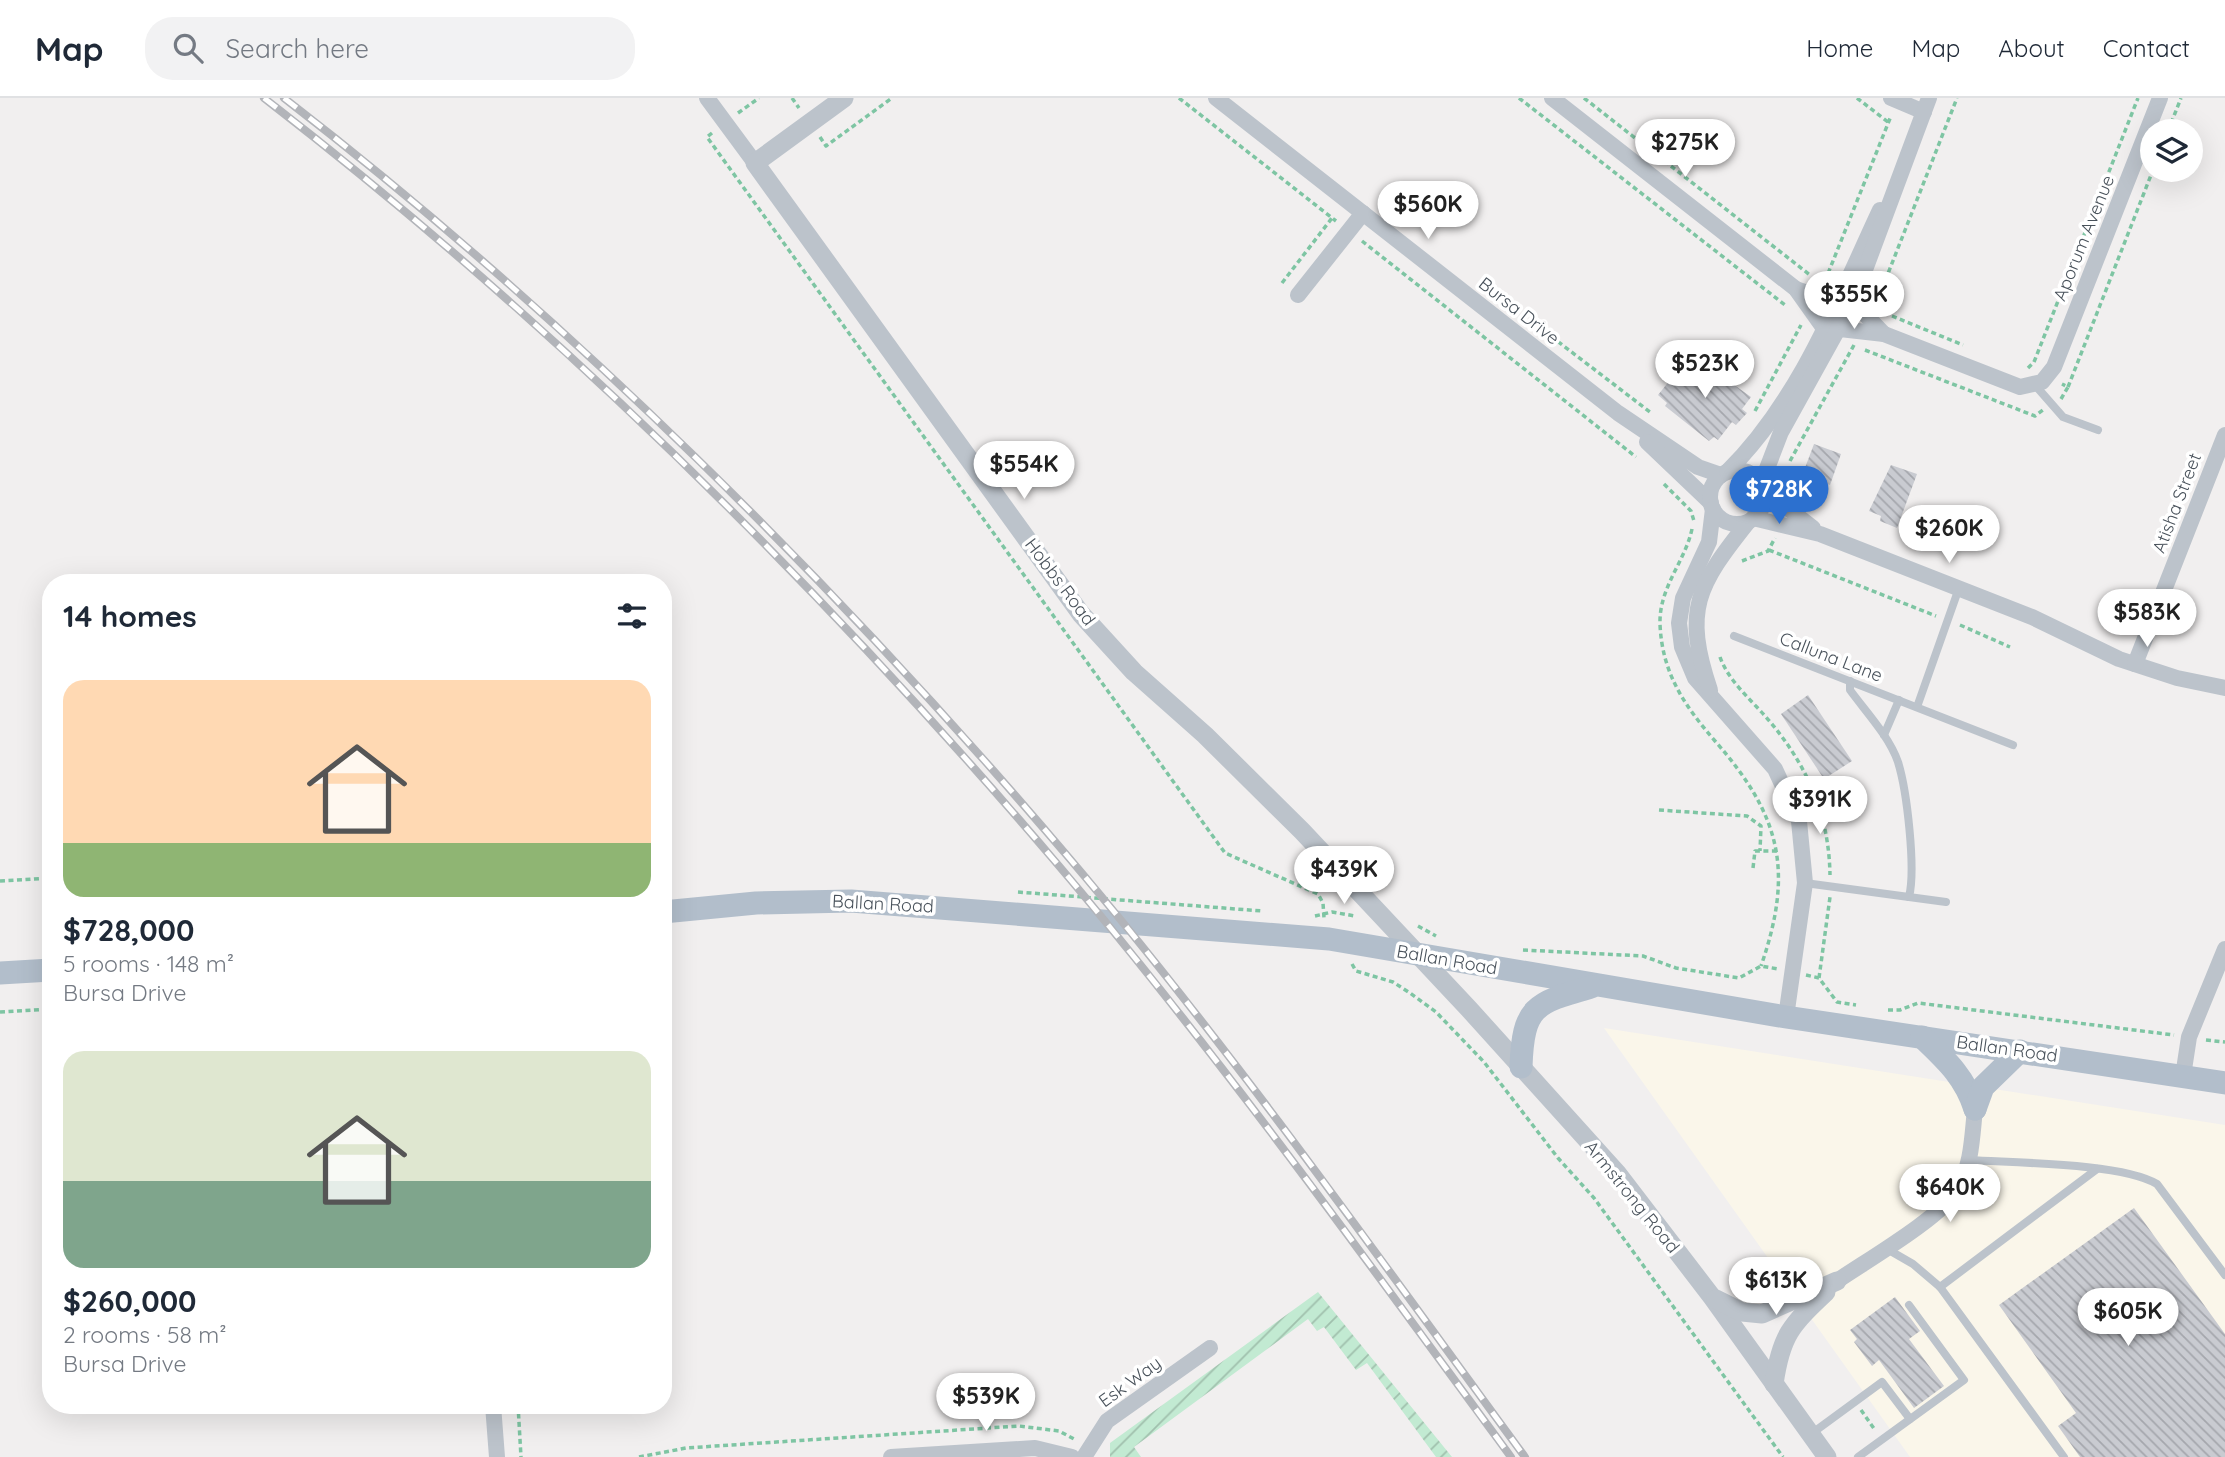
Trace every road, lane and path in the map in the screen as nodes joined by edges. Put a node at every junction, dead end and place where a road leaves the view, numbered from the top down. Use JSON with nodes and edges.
{"nodes":[{"id":1,"x":707,"y":98,"type":"edge"},
{"id":2,"x":845,"y":98,"type":"edge"},
{"id":3,"x":1179,"y":98,"type":"edge"},
{"id":4,"x":1216,"y":98,"type":"edge"},
{"id":5,"x":1519,"y":98,"type":"edge"},
{"id":6,"x":1552,"y":98,"type":"edge"},
{"id":7,"x":1584,"y":98,"type":"edge"},
{"id":8,"x":1857,"y":98,"type":"edge"},
{"id":9,"x":2138,"y":98,"type":"edge"},
{"id":10,"x":2160,"y":98,"type":"edge"},
{"id":11,"x":2181,"y":98,"type":"edge"},
{"id":12,"x":1894,"y":100,"type":"edge"},
{"id":13,"x":1927,"y":105,"type":"edge"},
{"id":14,"x":2173,"y":119,"type":"edge"},
{"id":15,"x":1888,"y":122,"type":"junction"},
{"id":16,"x":755,"y":163,"type":"junction"},
{"id":17,"x":2148,"y":182,"type":"edge"},
{"id":18,"x":1363,"y":213,"type":"junction"},
{"id":19,"x":1333,"y":218,"type":"junction"},
{"id":20,"x":1348,"y":231,"type":"junction"},
{"id":21,"x":1282,"y":283,"type":"dead end"},
{"id":22,"x":1298,"y":295,"type":"dead end"},
{"id":23,"x":1846,"y":299,"type":"junction"},
{"id":24,"x":1814,"y":302,"type":"junction"},
{"id":25,"x":1885,"y":314,"type":"dead end"},
{"id":26,"x":1525,"y":317,"type":"dead end"},
{"id":27,"x":1832,"y":328,"type":"junction"},
{"id":28,"x":1884,"y":334,"type":"junction"},
{"id":29,"x":1967,"y":346,"type":"dead end"},
{"id":30,"x":2026,"y":369,"type":"dead end"},
{"id":31,"x":2035,"y":385,"type":"junction"},
{"id":32,"x":2068,"y":387,"type":"dead end"},
{"id":33,"x":1618,"y":413,"type":"junction"},
{"id":34,"x":1753,"y":413,"type":"dead end"},
{"id":35,"x":1658,"y":418,"type":"dead end"},
{"id":36,"x":2098,"y":430,"type":"dead end"},
{"id":37,"x":2224,"y":439,"type":"edge"},
{"id":38,"x":1640,"y":461,"type":"dead end"},
{"id":39,"x":1724,"y":474,"type":"junction"},
{"id":40,"x":1658,"y":478,"type":"dead end"},
{"id":41,"x":1762,"y":486,"type":"junction"},
{"id":42,"x":1712,"y":506,"type":"junction"},
{"id":43,"x":1751,"y":520,"type":"junction"},
{"id":44,"x":1691,"y":534,"type":"junction"},
{"id":45,"x":1820,"y":534,"type":"junction"},
{"id":46,"x":1709,"y":542,"type":"junction"},
{"id":47,"x":1725,"y":550,"type":"junction"},
{"id":48,"x":1769,"y":550,"type":"dead end"},
{"id":49,"x":1736,"y":569,"type":"dead end"},
{"id":50,"x":1959,"y":588,"type":"junction"},
{"id":51,"x":1948,"y":621,"type":"junction"},
{"id":52,"x":1734,"y":636,"type":"dead end"},
{"id":53,"x":2010,"y":647,"type":"dead end"},
{"id":54,"x":1719,"y":655,"type":"dead end"},
{"id":55,"x":2135,"y":664,"type":"junction"},
{"id":56,"x":1850,"y":681,"type":"junction"},
{"id":57,"x":2225,"y":688,"type":"edge"},
{"id":58,"x":1711,"y":693,"type":"junction"},
{"id":59,"x":1899,"y":700,"type":"junction"},
{"id":60,"x":1917,"y":707,"type":"junction"},
{"id":61,"x":1884,"y":735,"type":"junction"},
{"id":62,"x":2013,"y":745,"type":"dead end"},
{"id":63,"x":1659,"y":810,"type":"dead end"},
{"id":64,"x":1760,"y":851,"type":"junction"},
{"id":65,"x":1777,"y":851,"type":"junction"},
{"id":66,"x":1754,"y":868,"type":"dead end"},
{"id":67,"x":42,"y":878,"type":"edge"},
{"id":68,"x":0,"y":881,"type":"edge"},
{"id":69,"x":1805,"y":883,"type":"junction"},
{"id":70,"x":1830,"y":885,"type":"junction"},
{"id":71,"x":1021,"y":892,"type":"dead end"},
{"id":72,"x":1909,"y":897,"type":"junction"},
{"id":73,"x":1946,"y":902,"type":"dead end"},
{"id":74,"x":672,"y":911,"type":"edge"},
{"id":75,"x":1270,"y":912,"type":"dead end"},
{"id":76,"x":1311,"y":917,"type":"dead end"},
{"id":77,"x":1339,"y":942,"type":"junction"},
{"id":78,"x":2225,"y":949,"type":"edge"},
{"id":79,"x":1416,"y":954,"type":"junction"},
{"id":80,"x":1761,"y":966,"type":"dead end"},
{"id":81,"x":42,"y":971,"type":"edge"},
{"id":82,"x":0,"y":973,"type":"edge"},
{"id":83,"x":1819,"y":978,"type":"dead end"},
{"id":84,"x":1601,"y":985,"type":"junction"},
{"id":85,"x":42,"y":1010,"type":"edge"},
{"id":86,"x":0,"y":1012,"type":"edge"},
{"id":87,"x":1786,"y":1017,"type":"junction"},
{"id":88,"x":1922,"y":1037,"type":"junction"},
{"id":89,"x":2021,"y":1051,"type":"junction"},
{"id":90,"x":1521,"y":1067,"type":"junction"},
{"id":91,"x":2183,"y":1076,"type":"junction"},
{"id":92,"x":2225,"y":1083,"type":"edge"},
{"id":93,"x":1975,"y":1110,"type":"junction"},
{"id":94,"x":1970,"y":1160,"type":"junction"},
{"id":95,"x":2097,"y":1169,"type":"junction"},
{"id":96,"x":1884,"y":1248,"type":"junction"},
{"id":97,"x":2225,"y":1275,"type":"edge"},
{"id":98,"x":1837,"y":1281,"type":"junction"},
{"id":99,"x":1940,"y":1287,"type":"junction"},
{"id":100,"x":1712,"y":1297,"type":"junction"},
{"id":101,"x":1909,"y":1305,"type":"dead end"},
{"id":102,"x":1210,"y":1348,"type":"dead end"},
{"id":103,"x":1774,"y":1384,"type":"junction"},
{"id":104,"x":1855,"y":1402,"type":"junction"},
{"id":105,"x":494,"y":1414,"type":"edge"},
{"id":106,"x":519,"y":1414,"type":"edge"},
{"id":107,"x":1910,"y":1419,"type":"junction"},
{"id":108,"x":1811,"y":1434,"type":"junction"},
{"id":109,"x":1882,"y":1440,"type":"junction"},
{"id":110,"x":1086,"y":1453,"type":"edge"},
{"id":111,"x":497,"y":1457,"type":"edge"},
{"id":112,"x":521,"y":1457,"type":"edge"},
{"id":113,"x":639,"y":1457,"type":"edge"},
{"id":114,"x":891,"y":1457,"type":"edge"},
{"id":115,"x":1072,"y":1457,"type":"edge"},
{"id":116,"x":1783,"y":1457,"type":"edge"},
{"id":117,"x":1827,"y":1457,"type":"edge"},
{"id":118,"x":1857,"y":1457,"type":"edge"},
{"id":119,"x":2064,"y":1457,"type":"edge"}],
"edges":[{"from":1,"to":16,"type":"street","name":"Hobbs Road"},
{"from":2,"to":16,"type":"street"},
{"from":3,"to":19,"type":"path"},
{"from":4,"to":18,"type":"street","name":"Bursa Drive"},
{"from":5,"to":24,"type":"path"},
{"from":6,"to":24,"type":"street"},
{"from":7,"to":24,"type":"path"},
{"from":8,"to":15,"type":"path"},
{"from":9,"to":30,"type":"path"},
{"from":10,"to":31,"type":"street","name":"Aporum Avenue"},
{"from":11,"to":14,"type":"path"},
{"from":12,"to":13,"type":"street"},
{"from":12,"to":15,"type":"path"},
{"from":13,"to":23,"type":"street"},
{"from":15,"to":24,"type":"path"},
{"from":16,"to":79,"type":"street","name":"Hobbs Road"},
{"from":17,"to":32,"type":"path"},
{"from":18,"to":20,"type":"street"},
{"from":18,"to":33,"type":"street","name":"Bursa Drive"},
{"from":19,"to":20,"type":"path"},
{"from":19,"to":21,"type":"path"},
{"from":20,"to":22,"type":"street"},
{"from":20,"to":38,"type":"path"},
{"from":23,"to":24,"type":"street"},
{"from":23,"to":27,"type":"street"},
{"from":23,"to":28,"type":"street"},
{"from":24,"to":27,"type":"street"},
{"from":24,"to":34,"type":"path"},
{"from":25,"to":29,"type":"path"},
{"from":26,"to":35,"type":"path"},
{"from":27,"to":28,"type":"street"},
{"from":27,"to":39,"type":"street"},
{"from":27,"to":41,"type":"street"},
{"from":28,"to":31,"type":"street"},
{"from":31,"to":36,"type":"lane"},
{"from":33,"to":39,"type":"street","name":"Bursa Drive"},
{"from":33,"to":42,"type":"street","name":"Bursa Drive"},
{"from":37,"to":55,"type":"street","name":"Atisha Street"},
{"from":39,"to":41,"type":"street"},
{"from":39,"to":42,"type":"street"},
{"from":40,"to":44,"type":"path"},
{"from":41,"to":43,"type":"street"},
{"from":41,"to":45,"type":"street"},
{"from":42,"to":43,"type":"street"},
{"from":42,"to":46,"type":"street"},
{"from":43,"to":45,"type":"street"},
{"from":43,"to":47,"type":"street"},
{"from":44,"to":46,"type":"path"},
{"from":44,"to":65,"type":"path"},
{"from":45,"to":50,"type":"street"},
{"from":46,"to":58,"type":"street"},
{"from":47,"to":49,"type":"path"},
{"from":47,"to":58,"type":"street"},
{"from":48,"to":51,"type":"path"},
{"from":50,"to":51,"type":"lane"},
{"from":50,"to":55,"type":"street"},
{"from":51,"to":53,"type":"path"},
{"from":51,"to":60,"type":"lane"},
{"from":52,"to":56,"type":"lane","name":"Calluna Lane"},
{"from":54,"to":70,"type":"path"},
{"from":55,"to":57,"type":"street"},
{"from":56,"to":59,"type":"lane","name":"Calluna Lane"},
{"from":56,"to":61,"type":"lane"},
{"from":58,"to":69,"type":"street"},
{"from":59,"to":60,"type":"lane","name":"Calluna Lane"},
{"from":59,"to":61,"type":"lane"},
{"from":60,"to":62,"type":"lane","name":"Calluna Lane"},
{"from":61,"to":72,"type":"lane"},
{"from":63,"to":64,"type":"path"},
{"from":64,"to":65,"type":"path"},
{"from":64,"to":66,"type":"path"},
{"from":65,"to":80,"type":"path"},
{"from":67,"to":68,"type":"path"},
{"from":69,"to":70,"type":"lane"},
{"from":69,"to":87,"type":"street"},
{"from":70,"to":72,"type":"lane"},
{"from":70,"to":83,"type":"path"},
{"from":71,"to":75,"type":"path"},
{"from":72,"to":73,"type":"lane"},
{"from":74,"to":77,"type":"main road","name":"Ballan Road"},
{"from":76,"to":77,"type":"path"},
{"from":77,"to":79,"type":"main road","name":"Ballan Road"},
{"from":77,"to":116,"type":"path"},
{"from":78,"to":91,"type":"street"},
{"from":79,"to":84,"type":"main road","name":"Ballan Road"},
{"from":79,"to":90,"type":"street","name":"Armstrong Road"},
{"from":81,"to":82,"type":"main road"},
{"from":84,"to":87,"type":"main road","name":"Ballan Road"},
{"from":84,"to":90,"type":"main road"},
{"from":85,"to":86,"type":"path"},
{"from":87,"to":88,"type":"main road","name":"Ballan Road"},
{"from":88,"to":89,"type":"main road","name":"Ballan Road"},
{"from":88,"to":93,"type":"main road"},
{"from":89,"to":91,"type":"main road","name":"Ballan Road"},
{"from":89,"to":93,"type":"main road"},
{"from":90,"to":100,"type":"street","name":"Armstrong Road"},
{"from":91,"to":92,"type":"main road","name":"Ballan Road"},
{"from":93,"to":94,"type":"street"},
{"from":94,"to":95,"type":"lane"},
{"from":94,"to":96,"type":"street"},
{"from":95,"to":97,"type":"lane"},
{"from":95,"to":99,"type":"lane"},
{"from":96,"to":98,"type":"street"},
{"from":96,"to":99,"type":"lane"},
{"from":98,"to":100,"type":"street"},
{"from":98,"to":103,"type":"street"},
{"from":99,"to":119,"type":"lane"},
{"from":100,"to":103,"type":"street","name":"Armstrong Road"},
{"from":101,"to":107,"type":"lane"},
{"from":102,"to":110,"type":"street","name":"Esk Way"},
{"from":103,"to":108,"type":"street","name":"Armstrong Road"},
{"from":104,"to":107,"type":"lane"},
{"from":104,"to":108,"type":"lane"},
{"from":104,"to":109,"type":"path"},
{"from":105,"to":111,"type":"street"},
{"from":106,"to":112,"type":"path"},
{"from":107,"to":109,"type":"lane"},
{"from":108,"to":117,"type":"street","name":"Armstrong Road"},
{"from":109,"to":118,"type":"lane"},
{"from":110,"to":113,"type":"path"},
{"from":114,"to":115,"type":"street"}]}
